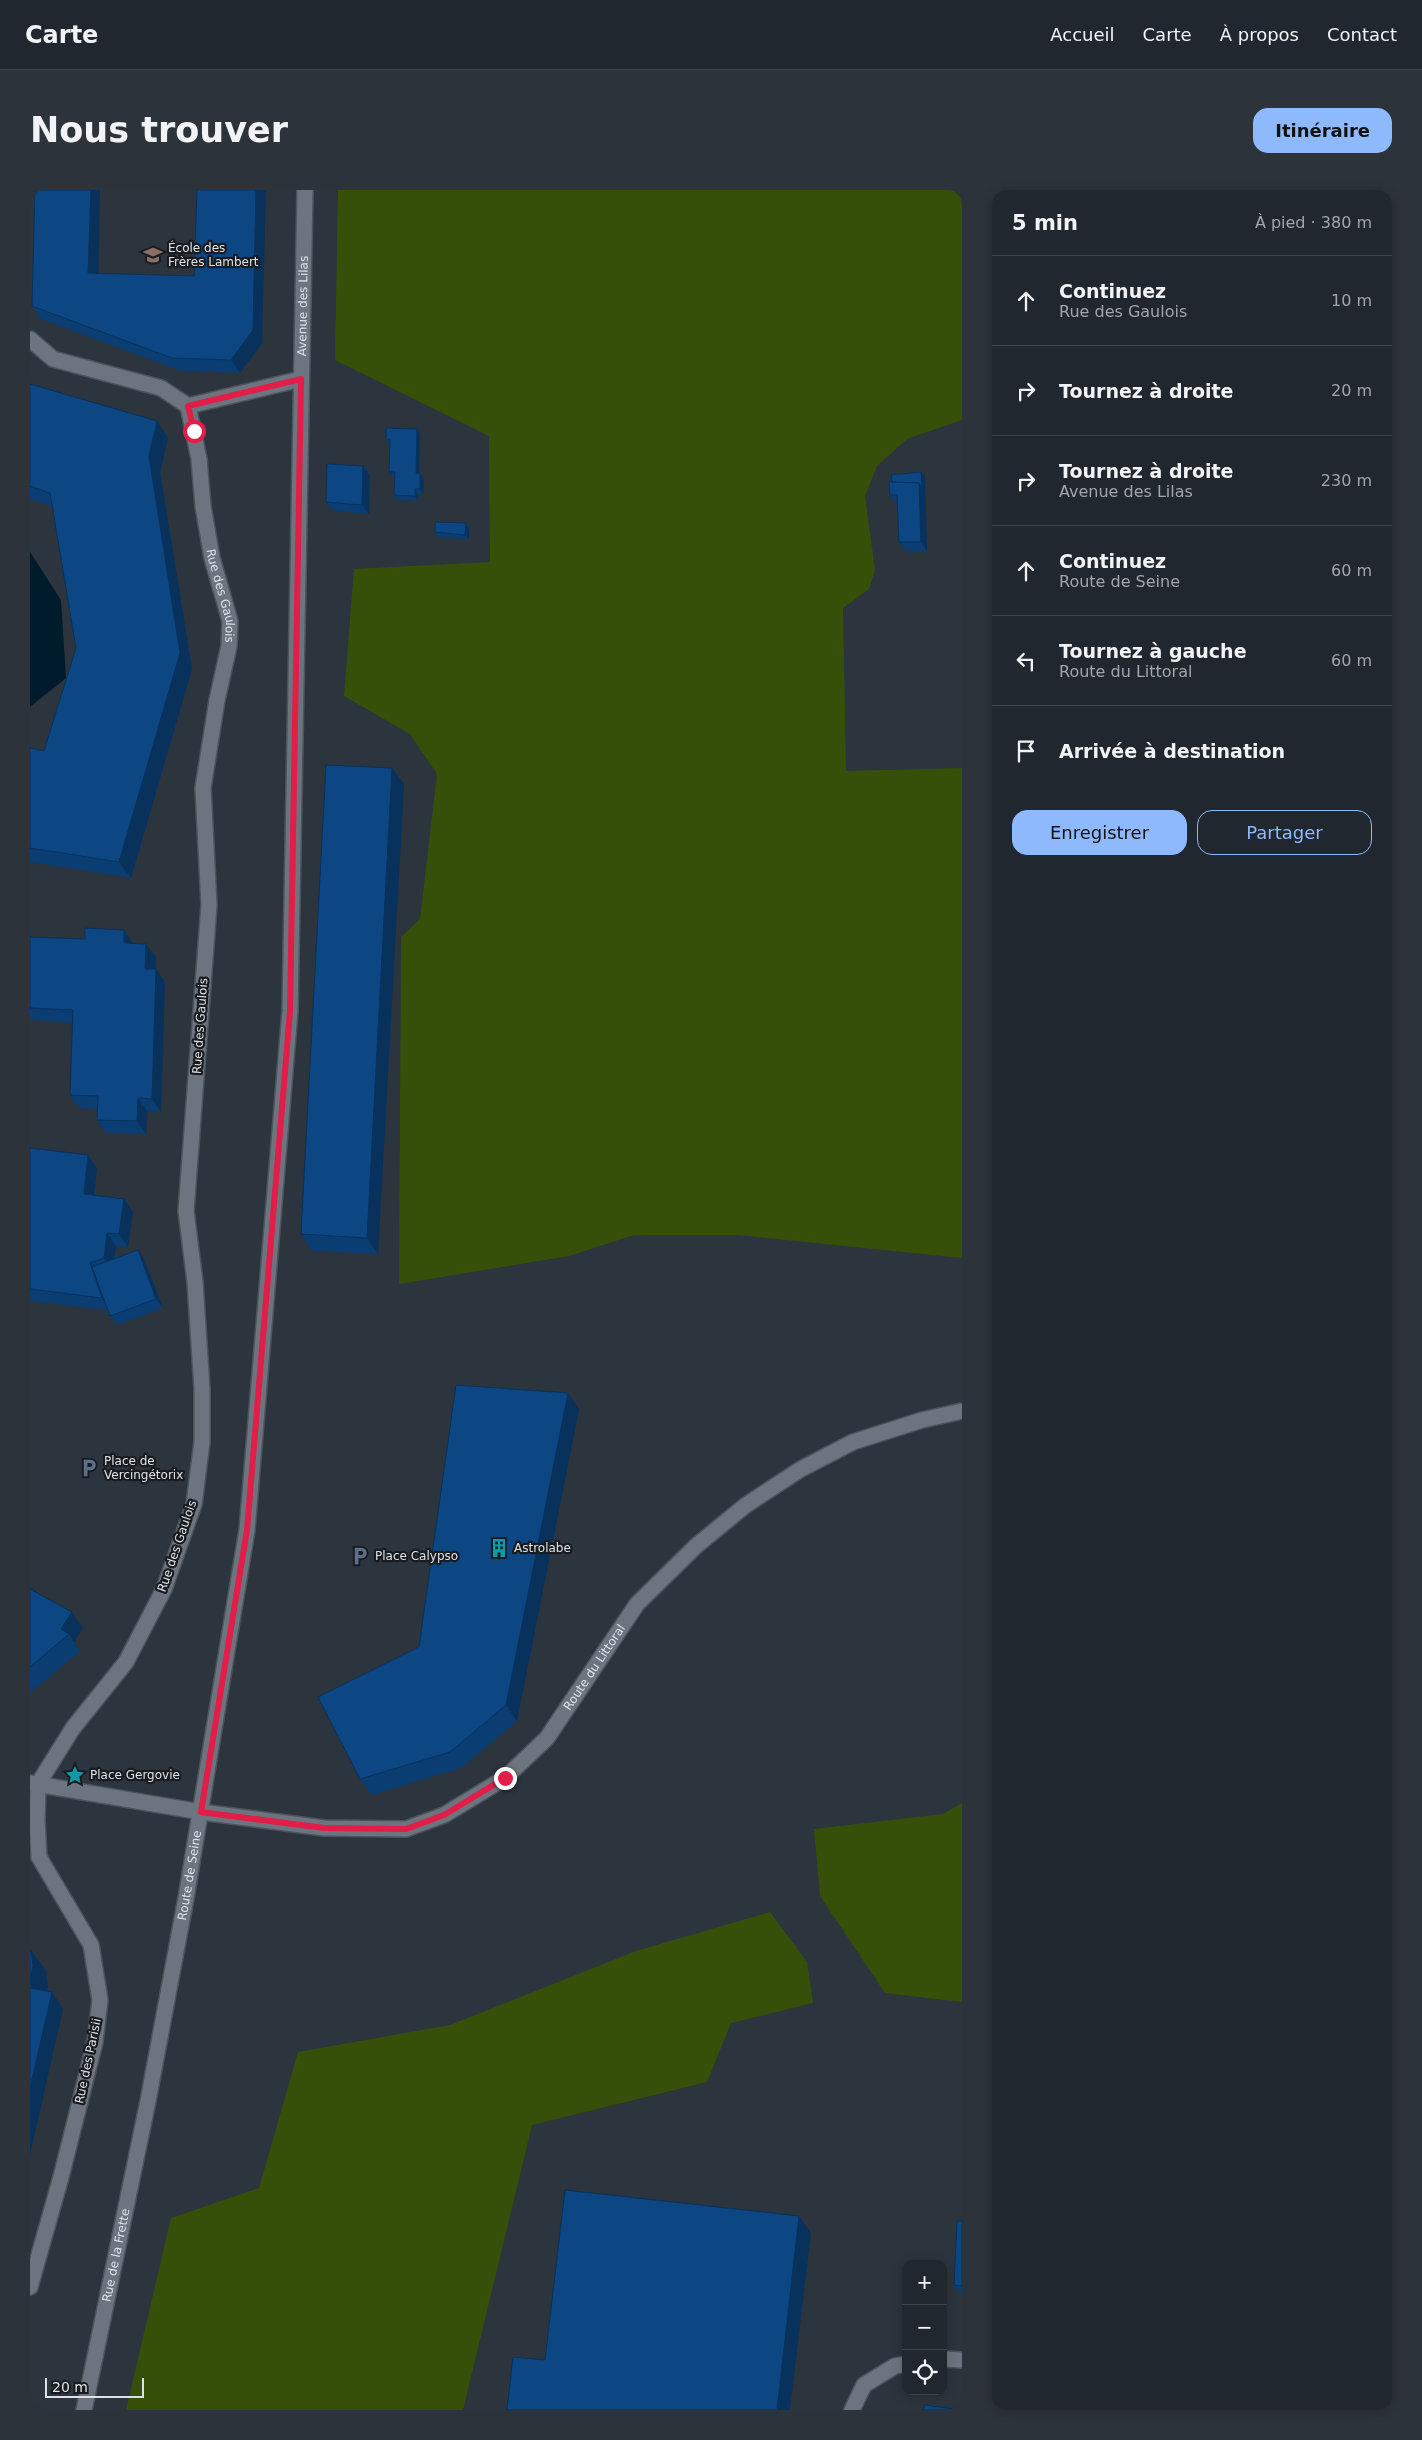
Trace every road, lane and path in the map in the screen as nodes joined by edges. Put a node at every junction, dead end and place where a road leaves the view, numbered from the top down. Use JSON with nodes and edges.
{"nodes":[{"id":1,"x":305,"y":190,"type":"edge"},
{"id":2,"x":30,"y":339,"type":"edge"},
{"id":3,"x":301,"y":379,"type":"junction"},
{"id":4,"x":188,"y":406,"type":"junction"},
{"id":5,"x":962,"y":1411,"type":"edge"},
{"id":6,"x":247,"y":1530,"type":"joint"},
{"id":7,"x":34,"y":1783,"type":"edge"},
{"id":8,"x":201,"y":1812,"type":"junction"},
{"id":9,"x":148,"y":2101,"type":"joint"},
{"id":10,"x":30,"y":2287,"type":"edge"},
{"id":11,"x":947,"y":2359,"type":"edge"},
{"id":12,"x":962,"y":2360,"type":"edge"},
{"id":13,"x":902,"y":2365,"type":"edge"},
{"id":14,"x":84,"y":2410,"type":"edge"},
{"id":15,"x":852,"y":2410,"type":"edge"}],
"edges":[{"from":1,"to":3,"type":"street","name":"Avenue des Lilas"},
{"from":2,"to":4,"type":"street"},
{"from":3,"to":4,"type":"street"},
{"from":3,"to":6,"type":"street","name":"Avenue des Lilas"},
{"from":4,"to":7,"type":"street","name":"Rue des Gaulois"},
{"from":5,"to":8,"type":"street","name":"Route du Littoral"},
{"from":6,"to":8,"type":"street","name":"Route de Seine"},
{"from":7,"to":8,"type":"street","name":"Route du Littoral"},
{"from":7,"to":10,"type":"street","name":"Rue des Parisii"},
{"from":8,"to":9,"type":"street","name":"Route de Seine"},
{"from":9,"to":14,"type":"street","name":"Rue de la Frette"},
{"from":11,"to":12,"type":"street"},
{"from":13,"to":15,"type":"street"}]}
